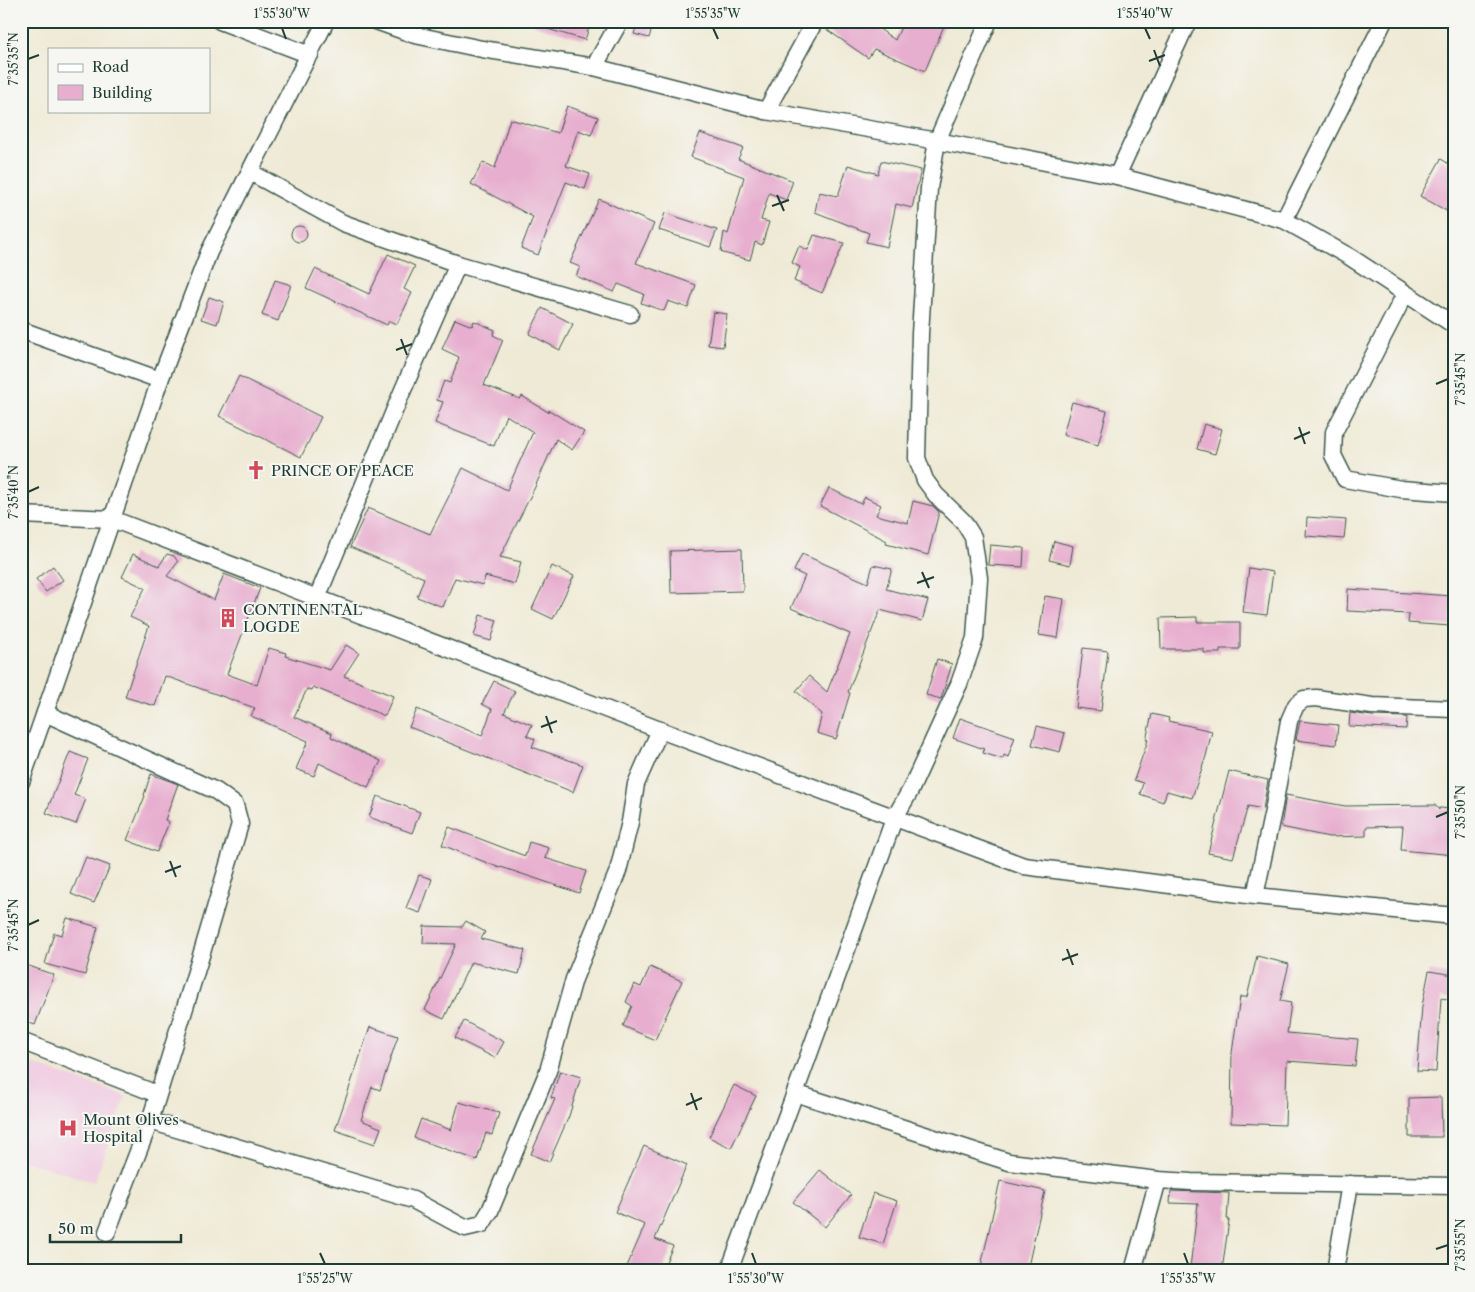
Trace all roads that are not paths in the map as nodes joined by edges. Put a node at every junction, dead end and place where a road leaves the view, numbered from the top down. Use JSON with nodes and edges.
{"nodes":[{"id":1,"x":220,"y":21,"type":"edge"},
{"id":2,"x":326,"y":21,"type":"edge"},
{"id":3,"x":376,"y":21,"type":"edge"},
{"id":4,"x":620,"y":21,"type":"edge"},
{"id":5,"x":815,"y":21,"type":"edge"},
{"id":6,"x":989,"y":21,"type":"edge"},
{"id":7,"x":1188,"y":21,"type":"edge"},
{"id":8,"x":1384,"y":21,"type":"edge"},
{"id":9,"x":310,"y":55,"type":"junction"},
{"id":10,"x":594,"y":67,"type":"junction"},
{"id":11,"x":766,"y":111,"type":"junction"},
{"id":12,"x":937,"y":141,"type":"junction"},
{"id":13,"x":250,"y":172,"type":"junction"},
{"id":14,"x":1117,"y":176,"type":"junction"},
{"id":15,"x":1284,"y":220,"type":"junction"},
{"id":16,"x":458,"y":264,"type":"junction"},
{"id":17,"x":1405,"y":294,"type":"junction"},
{"id":18,"x":630,"y":314,"type":"dead end"},
{"id":19,"x":1454,"y":325,"type":"edge"},
{"id":20,"x":21,"y":330,"type":"edge"},
{"id":21,"x":160,"y":380,"type":"junction"},
{"id":22,"x":1454,"y":493,"type":"edge"},
{"id":23,"x":21,"y":515,"type":"edge"},
{"id":24,"x":112,"y":519,"type":"junction"},
{"id":25,"x":318,"y":598,"type":"junction"},
{"id":26,"x":1454,"y":709,"type":"edge"},
{"id":27,"x":46,"y":712,"type":"junction"},
{"id":28,"x":660,"y":730,"type":"junction"},
{"id":29,"x":21,"y":782,"type":"edge"},
{"id":30,"x":894,"y":819,"type":"junction"},
{"id":31,"x":1255,"y":896,"type":"junction"},
{"id":32,"x":1454,"y":916,"type":"edge"},
{"id":33,"x":21,"y":1041,"type":"edge"},
{"id":34,"x":795,"y":1093,"type":"junction"},
{"id":35,"x":157,"y":1094,"type":"junction"},
{"id":36,"x":150,"y":1121,"type":"junction"},
{"id":37,"x":1158,"y":1180,"type":"junction"},
{"id":38,"x":1350,"y":1184,"type":"junction"},
{"id":39,"x":1454,"y":1186,"type":"edge"},
{"id":40,"x":107,"y":1232,"type":"dead end"},
{"id":41,"x":729,"y":1271,"type":"edge"},
{"id":42,"x":1134,"y":1271,"type":"edge"},
{"id":43,"x":1335,"y":1271,"type":"edge"}],
"edges":[{"from":1,"to":9,"type":"street"},
{"from":2,"to":9,"type":"street"},
{"from":3,"to":10,"type":"street"},
{"from":4,"to":10,"type":"street"},
{"from":5,"to":11,"type":"street"},
{"from":6,"to":12,"type":"street"},
{"from":7,"to":14,"type":"street"},
{"from":8,"to":15,"type":"street"},
{"from":9,"to":13,"type":"street"},
{"from":10,"to":11,"type":"street"},
{"from":11,"to":12,"type":"street"},
{"from":12,"to":14,"type":"street"},
{"from":12,"to":30,"type":"street"},
{"from":13,"to":16,"type":"street"},
{"from":13,"to":21,"type":"street"},
{"from":14,"to":15,"type":"street"},
{"from":15,"to":17,"type":"street"},
{"from":16,"to":18,"type":"street"},
{"from":16,"to":25,"type":"street"},
{"from":17,"to":19,"type":"street"},
{"from":17,"to":22,"type":"street"},
{"from":20,"to":21,"type":"street"},
{"from":21,"to":24,"type":"street"},
{"from":23,"to":24,"type":"street"},
{"from":24,"to":25,"type":"street"},
{"from":24,"to":27,"type":"street"},
{"from":25,"to":28,"type":"street"},
{"from":26,"to":31,"type":"street"},
{"from":27,"to":29,"type":"street"},
{"from":27,"to":35,"type":"street"},
{"from":28,"to":30,"type":"street"},
{"from":28,"to":36,"type":"street"},
{"from":30,"to":31,"type":"street"},
{"from":30,"to":34,"type":"street"},
{"from":31,"to":32,"type":"street"},
{"from":33,"to":35,"type":"street"},
{"from":34,"to":37,"type":"street"},
{"from":34,"to":41,"type":"street"},
{"from":35,"to":36,"type":"street"},
{"from":36,"to":40,"type":"street"},
{"from":37,"to":38,"type":"street"},
{"from":37,"to":42,"type":"street"},
{"from":38,"to":39,"type":"street"},
{"from":38,"to":43,"type":"street"}]}
